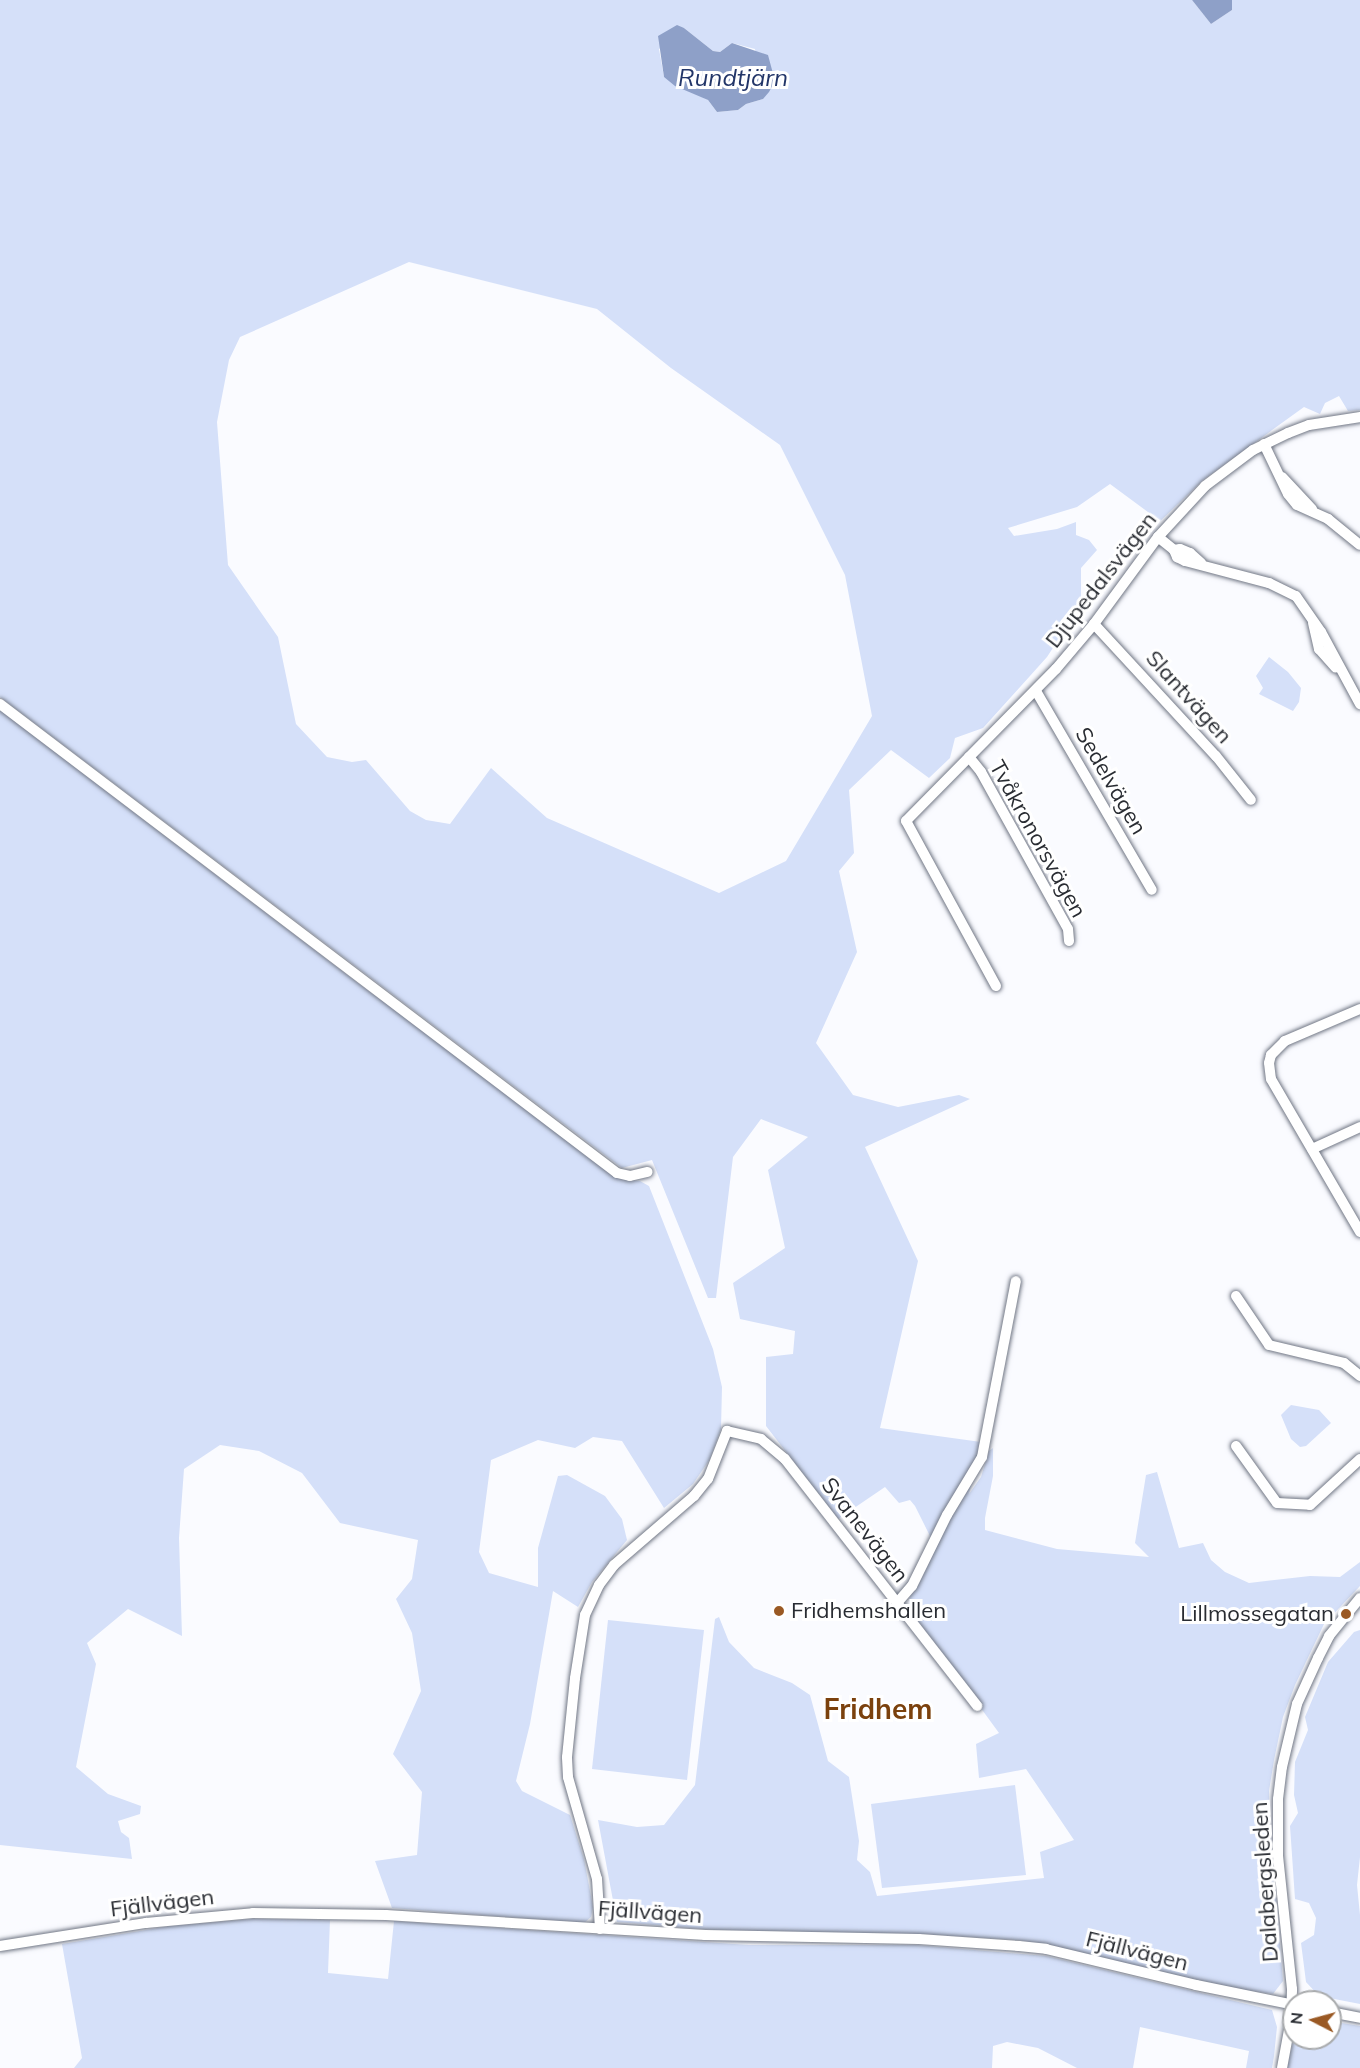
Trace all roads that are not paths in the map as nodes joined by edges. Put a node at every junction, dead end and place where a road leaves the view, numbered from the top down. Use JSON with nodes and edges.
{"nodes":[{"id":1,"x":1360,"y":417,"type":"edge"},
{"id":2,"x":1264,"y":444,"type":"junction"},
{"id":3,"x":1158,"y":537,"type":"junction"},
{"id":4,"x":1360,"y":545,"type":"edge"},
{"id":5,"x":1094,"y":624,"type":"junction"},
{"id":6,"x":1036,"y":691,"type":"junction"},
{"id":7,"x":0,"y":704,"type":"edge"},
{"id":8,"x":1360,"y":704,"type":"edge"},
{"id":9,"x":969,"y":757,"type":"junction"},
{"id":10,"x":1251,"y":800,"type":"dead end"},
{"id":11,"x":1152,"y":890,"type":"dead end"},
{"id":12,"x":1069,"y":941,"type":"dead end"},
{"id":13,"x":996,"y":986,"type":"dead end"},
{"id":14,"x":1360,"y":1009,"type":"edge"},
{"id":15,"x":1360,"y":1127,"type":"edge"},
{"id":16,"x":1312,"y":1149,"type":"junction"},
{"id":17,"x":648,"y":1172,"type":"dead end"},
{"id":18,"x":1360,"y":1232,"type":"edge"},
{"id":19,"x":1016,"y":1281,"type":"dead end"},
{"id":20,"x":1236,"y":1296,"type":"dead end"},
{"id":21,"x":1360,"y":1376,"type":"edge"},
{"id":22,"x":1236,"y":1446,"type":"dead end"},
{"id":23,"x":1360,"y":1458,"type":"edge"},
{"id":24,"x":1360,"y":1598,"type":"edge"},
{"id":25,"x":897,"y":1603,"type":"junction"},
{"id":26,"x":977,"y":1706,"type":"dead end"},
{"id":27,"x":600,"y":1929,"type":"junction"},
{"id":28,"x":0,"y":1946,"type":"edge"},
{"id":29,"x":1292,"y":1990,"type":"edge"},
{"id":30,"x":1282,"y":2003,"type":"edge"},
{"id":31,"x":1342,"y":2014,"type":"edge"},
{"id":32,"x":1360,"y":2018,"type":"edge"},
{"id":33,"x":1285,"y":2050,"type":"edge"},
{"id":34,"x":1282,"y":2068,"type":"edge"}],
"edges":[{"from":1,"to":2,"type":"street","name":"Djupedalsvägen"},
{"from":2,"to":3,"type":"street","name":"Djupedalsvägen"},
{"from":2,"to":4,"type":"street"},
{"from":3,"to":5,"type":"street","name":"Djupedalsvägen"},
{"from":3,"to":8,"type":"street"},
{"from":5,"to":6,"type":"street","name":"Djupedalsvägen"},
{"from":5,"to":10,"type":"street","name":"Slantvägen"},
{"from":6,"to":9,"type":"street","name":"Djupedalsvägen"},
{"from":6,"to":11,"type":"street","name":"Sedelvägen"},
{"from":7,"to":17,"type":"street"},
{"from":9,"to":12,"type":"street","name":"Tvåkronorsvägen"},
{"from":9,"to":13,"type":"street","name":"Djupedalsvägen"},
{"from":14,"to":16,"type":"street"},
{"from":15,"to":16,"type":"street"},
{"from":16,"to":18,"type":"street"},
{"from":19,"to":25,"type":"street"},
{"from":20,"to":21,"type":"street"},
{"from":22,"to":23,"type":"street"},
{"from":24,"to":29,"type":"street","name":"Dalabergsleden"},
{"from":25,"to":26,"type":"street","name":"Svanevägen"},
{"from":25,"to":27,"type":"street","name":"Svanevägen"},
{"from":27,"to":28,"type":"street","name":"Fjällvägen"},
{"from":27,"to":30,"type":"street","name":"Fjällvägen"},
{"from":31,"to":32,"type":"street"},
{"from":33,"to":34,"type":"street","name":"Dalabergsleden"}]}
